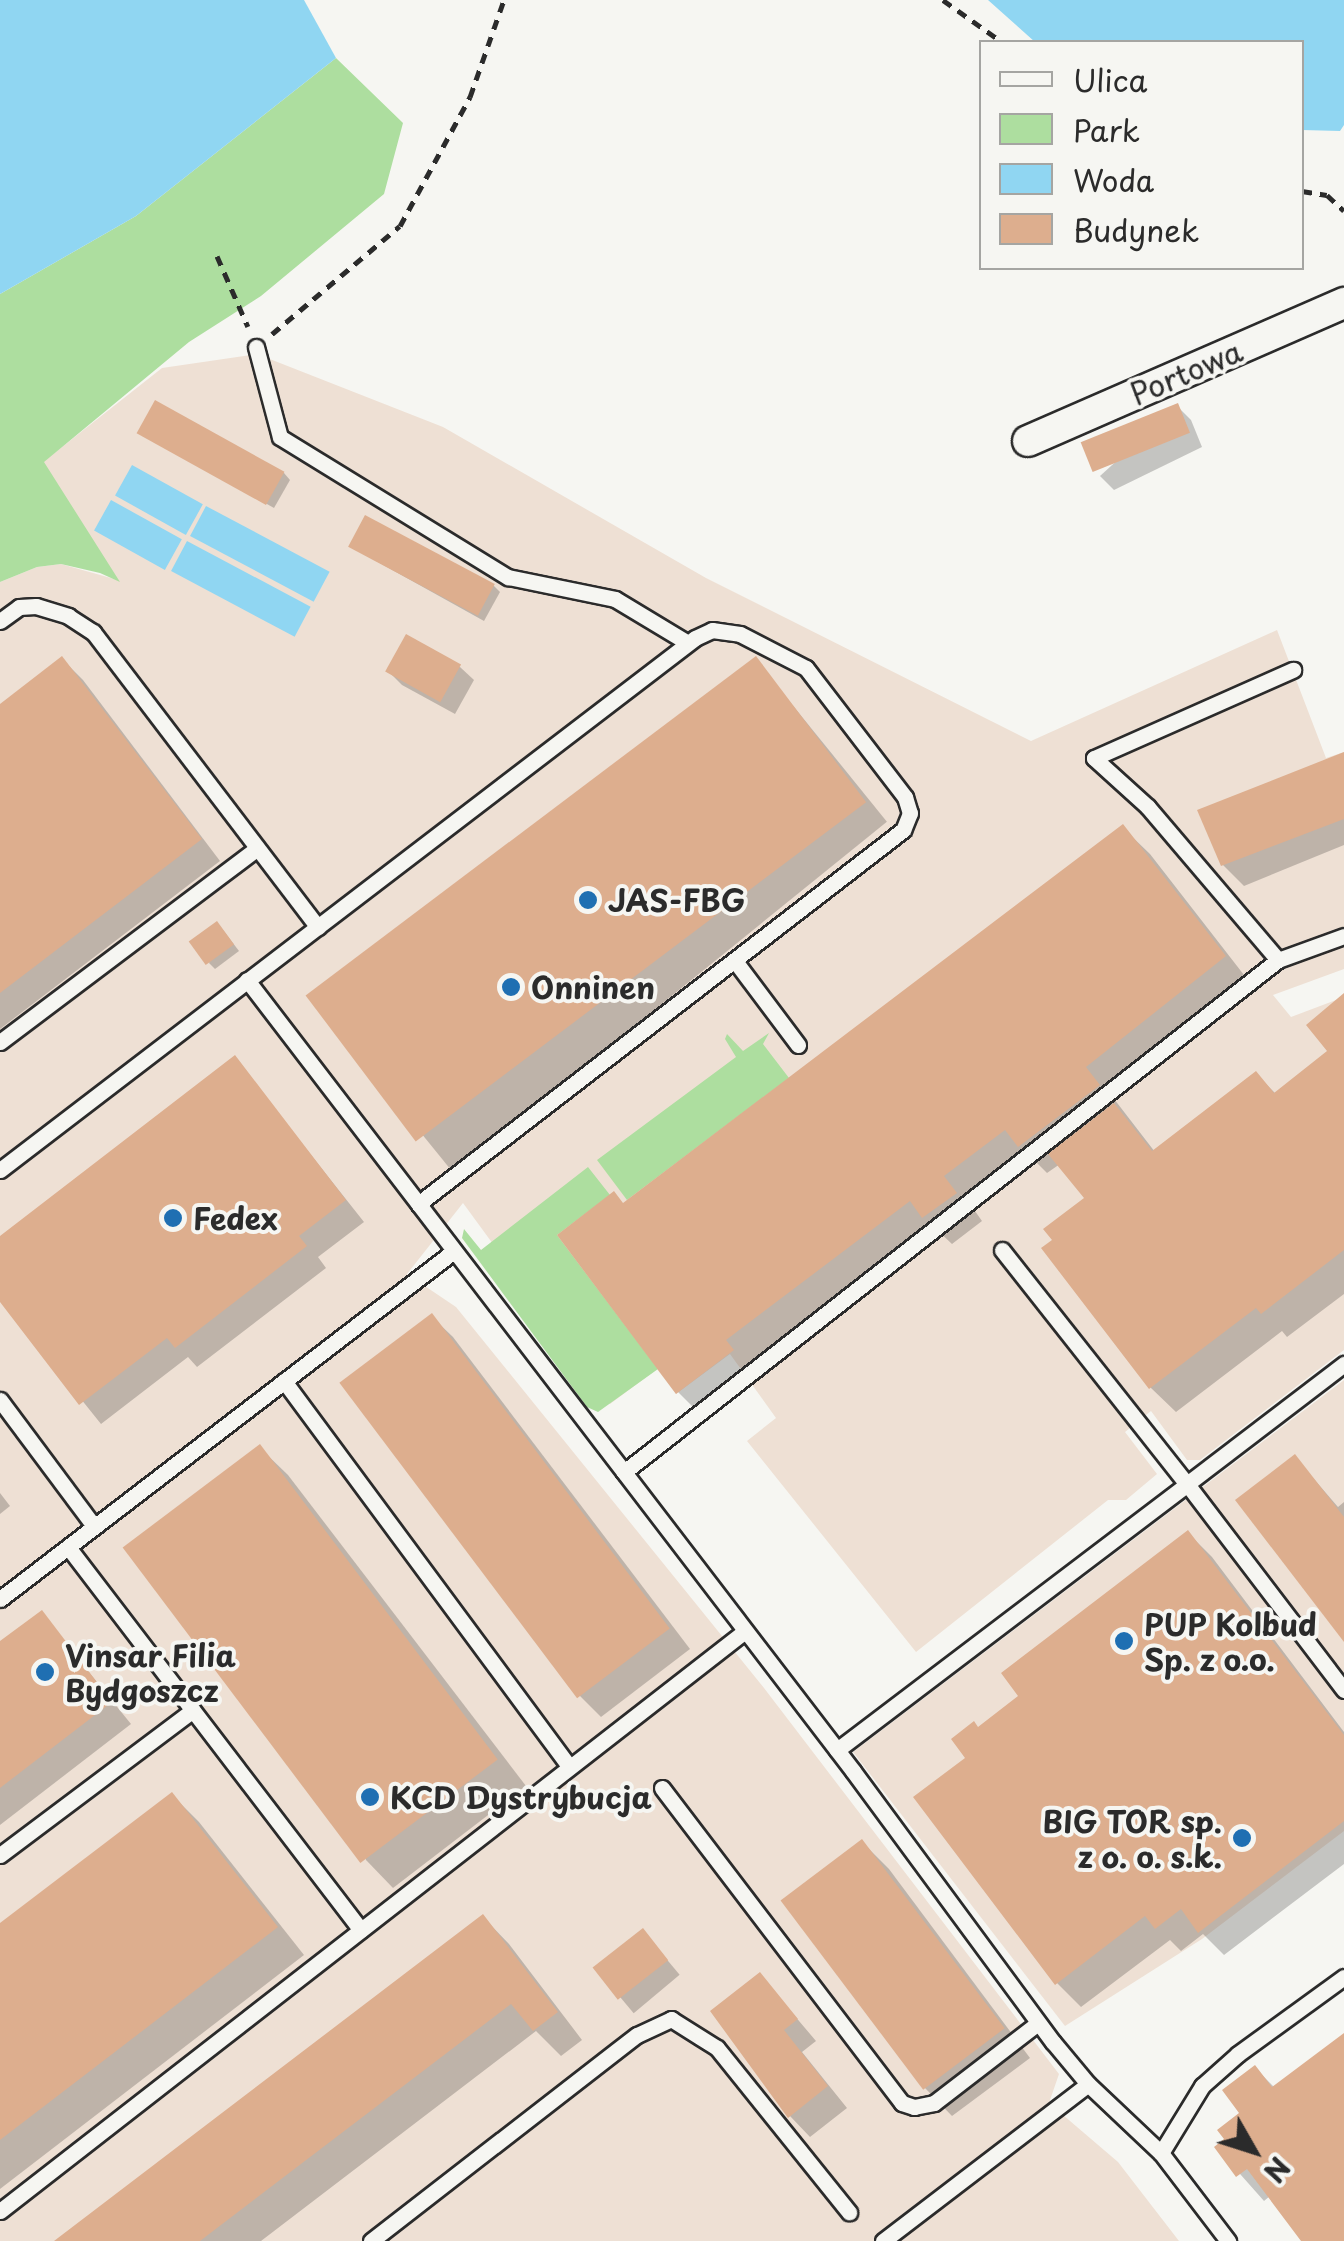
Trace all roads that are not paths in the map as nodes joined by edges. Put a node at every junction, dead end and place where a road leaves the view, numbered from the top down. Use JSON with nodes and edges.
{"nodes":[{"id":1,"x":1344,"y":303,"type":"edge"},
{"id":2,"x":256,"y":346,"type":"road end"},
{"id":3,"x":1028,"y":440,"type":"dead end"},
{"id":4,"x":0,"y":622,"type":"edge"},
{"id":5,"x":688,"y":643,"type":"junction"},
{"id":6,"x":1293,"y":670,"type":"dead end"},
{"id":7,"x":257,"y":848,"type":"junction"},
{"id":8,"x":318,"y":927,"type":"junction"},
{"id":9,"x":1344,"y":936,"type":"edge"},
{"id":10,"x":1278,"y":960,"type":"junction"},
{"id":11,"x":736,"y":961,"type":"junction"},
{"id":12,"x":248,"y":980,"type":"junction"},
{"id":13,"x":0,"y":1042,"type":"edge"},
{"id":14,"x":798,"y":1044,"type":"dead end"},
{"id":15,"x":0,"y":1170,"type":"edge"},
{"id":16,"x":418,"y":1204,"type":"junction"},
{"id":17,"x":1002,"y":1250,"type":"dead end"},
{"id":18,"x":454,"y":1251,"type":"junction"},
{"id":19,"x":1344,"y":1364,"type":"edge"},
{"id":20,"x":284,"y":1381,"type":"junction"},
{"id":21,"x":0,"y":1400,"type":"edge"},
{"id":22,"x":624,"y":1472,"type":"junction"},
{"id":23,"x":1187,"y":1484,"type":"junction"},
{"id":24,"x":94,"y":1526,"type":"junction"},
{"id":25,"x":68,"y":1547,"type":"junction"},
{"id":26,"x":0,"y":1599,"type":"edge"},
{"id":27,"x":745,"y":1631,"type":"junction"},
{"id":28,"x":1344,"y":1690,"type":"edge"},
{"id":29,"x":193,"y":1710,"type":"junction"},
{"id":30,"x":837,"y":1750,"type":"junction"},
{"id":31,"x":570,"y":1767,"type":"junction"},
{"id":32,"x":662,"y":1788,"type":"dead end"},
{"id":33,"x":0,"y":1854,"type":"edge"},
{"id":34,"x":362,"y":1930,"type":"junction"},
{"id":35,"x":1344,"y":1977,"type":"edge"},
{"id":36,"x":1038,"y":2023,"type":"junction"},
{"id":37,"x":1088,"y":2084,"type":"junction"},
{"id":38,"x":1162,"y":2152,"type":"junction"},
{"id":39,"x":0,"y":2211,"type":"edge"},
{"id":40,"x":849,"y":2212,"type":"dead end"},
{"id":41,"x":371,"y":2241,"type":"edge"},
{"id":42,"x":883,"y":2241,"type":"edge"},
{"id":43,"x":1228,"y":2241,"type":"edge"}],
"edges":[{"from":1,"to":3,"type":"street","name":"Portowa"},
{"from":2,"to":5,"type":"lane"},
{"from":4,"to":7,"type":"lane"},
{"from":5,"to":8,"type":"lane"},
{"from":5,"to":11,"type":"lane"},
{"from":6,"to":10,"type":"lane"},
{"from":7,"to":8,"type":"lane"},
{"from":7,"to":13,"type":"lane"},
{"from":8,"to":12,"type":"lane"},
{"from":9,"to":10,"type":"lane"},
{"from":10,"to":22,"type":"lane"},
{"from":11,"to":14,"type":"lane"},
{"from":11,"to":16,"type":"lane"},
{"from":12,"to":15,"type":"lane"},
{"from":12,"to":16,"type":"lane"},
{"from":16,"to":18,"type":"lane"},
{"from":17,"to":23,"type":"lane"},
{"from":18,"to":20,"type":"lane"},
{"from":18,"to":22,"type":"lane"},
{"from":19,"to":23,"type":"lane"},
{"from":20,"to":24,"type":"lane"},
{"from":20,"to":31,"type":"lane"},
{"from":21,"to":24,"type":"lane"},
{"from":22,"to":27,"type":"lane"},
{"from":23,"to":28,"type":"lane"},
{"from":23,"to":30,"type":"lane"},
{"from":24,"to":25,"type":"lane"},
{"from":25,"to":26,"type":"lane"},
{"from":25,"to":29,"type":"lane"},
{"from":27,"to":30,"type":"lane"},
{"from":27,"to":31,"type":"lane"},
{"from":29,"to":33,"type":"lane"},
{"from":29,"to":34,"type":"lane"},
{"from":30,"to":36,"type":"lane"},
{"from":31,"to":34,"type":"lane"},
{"from":32,"to":36,"type":"lane"},
{"from":34,"to":39,"type":"lane"},
{"from":35,"to":38,"type":"lane"},
{"from":36,"to":37,"type":"lane"},
{"from":37,"to":38,"type":"lane"},
{"from":37,"to":42,"type":"lane"},
{"from":38,"to":43,"type":"lane"},
{"from":40,"to":41,"type":"lane"}]}
